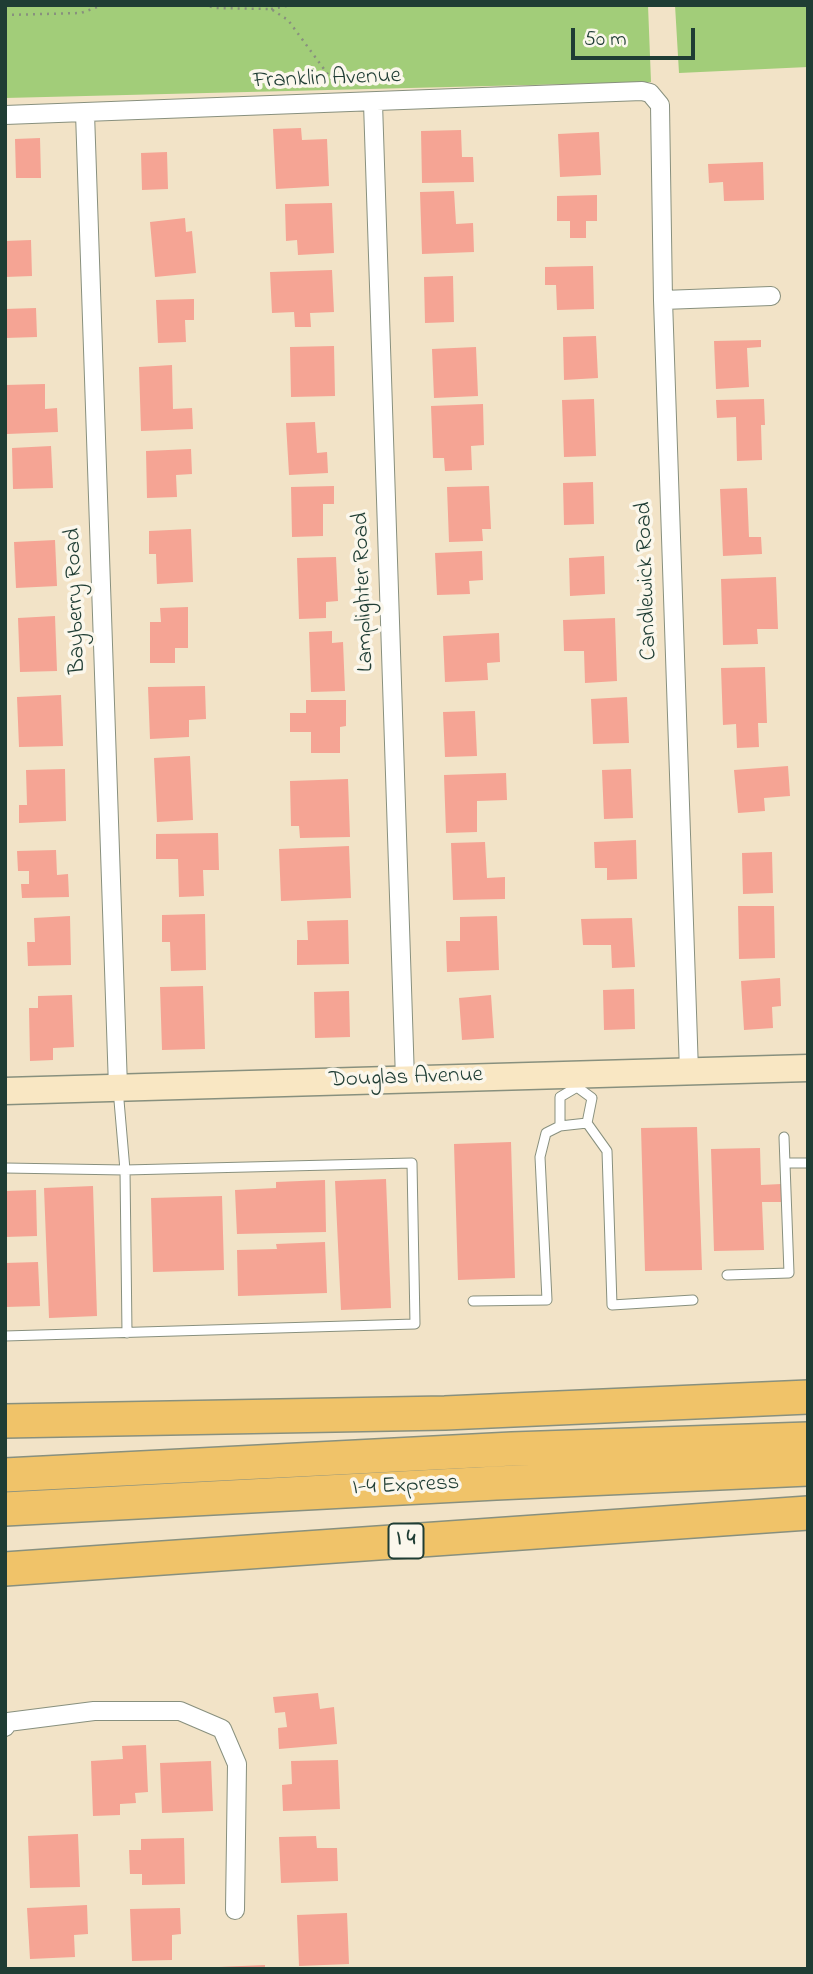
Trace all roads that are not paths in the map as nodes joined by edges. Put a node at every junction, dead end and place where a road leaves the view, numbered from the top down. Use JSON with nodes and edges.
{"nodes":[{"id":1,"x":650,"y":93,"type":"joint"},
{"id":2,"x":373,"y":103,"type":"junction"},
{"id":3,"x":85,"y":113,"type":"junction"},
{"id":4,"x":5,"y":115,"type":"edge"},
{"id":5,"x":771,"y":296,"type":"dead end"},
{"id":6,"x":663,"y":300,"type":"junction"},
{"id":7,"x":808,"y":1068,"type":"edge"},
{"id":8,"x":689,"y":1071,"type":"junction"},
{"id":9,"x":405,"y":1079,"type":"junction"},
{"id":10,"x":577,"y":1080,"type":"junction"},
{"id":11,"x":118,"y":1087,"type":"junction"},
{"id":12,"x":5,"y":1091,"type":"edge"},
{"id":13,"x":587,"y":1123,"type":"junction"},
{"id":14,"x":560,"y":1126,"type":"junction"},
{"id":15,"x":784,"y":1137,"type":"dead end"},
{"id":16,"x":785,"y":1163,"type":"junction"},
{"id":17,"x":808,"y":1163,"type":"edge"},
{"id":18,"x":5,"y":1168,"type":"edge"},
{"id":19,"x":125,"y":1170,"type":"junction"},
{"id":20,"x":727,"y":1275,"type":"dead end"},
{"id":21,"x":693,"y":1300,"type":"dead end"},
{"id":22,"x":473,"y":1301,"type":"dead end"},
{"id":23,"x":127,"y":1333,"type":"junction"},
{"id":24,"x":5,"y":1336,"type":"edge"},
{"id":25,"x":808,"y":1397,"type":"edge"},
{"id":26,"x":5,"y":1421,"type":"edge"},
{"id":27,"x":808,"y":1439,"type":"edge"},
{"id":28,"x":808,"y":1469,"type":"edge"},
{"id":29,"x":5,"y":1475,"type":"edge"},
{"id":30,"x":5,"y":1509,"type":"edge"},
{"id":31,"x":808,"y":1513,"type":"edge"},
{"id":32,"x":5,"y":1569,"type":"edge"},
{"id":33,"x":5,"y":1727,"type":"edge"},
{"id":34,"x":235,"y":1910,"type":"dead end"}],
"edges":[{"from":1,"to":2,"type":"street","name":"Franklin Avenue"},
{"from":1,"to":6,"type":"street","name":"Candlewick Road"},
{"from":2,"to":3,"type":"street","name":"Franklin Avenue"},
{"from":2,"to":9,"type":"street","name":"Lamplighter Road"},
{"from":3,"to":4,"type":"street","name":"Franklin Avenue"},
{"from":3,"to":11,"type":"street","name":"Bayberry Road"},
{"from":5,"to":6,"type":"street"},
{"from":6,"to":8,"type":"street","name":"Candlewick Road"},
{"from":7,"to":8,"type":"main road","name":"Douglas Avenue"},
{"from":8,"to":10,"type":"main road","name":"Douglas Avenue"},
{"from":9,"to":10,"type":"main road","name":"Douglas Avenue"},
{"from":9,"to":11,"type":"main road","name":"Douglas Avenue"},
{"from":10,"to":13,"type":"lane"},
{"from":10,"to":14,"type":"lane"},
{"from":11,"to":12,"type":"main road","name":"Douglas Avenue"},
{"from":11,"to":19,"type":"lane"},
{"from":13,"to":14,"type":"lane"},
{"from":13,"to":21,"type":"lane"},
{"from":14,"to":22,"type":"lane"},
{"from":15,"to":16,"type":"lane"},
{"from":16,"to":17,"type":"lane"},
{"from":16,"to":20,"type":"lane"},
{"from":18,"to":19,"type":"lane"},
{"from":19,"to":23,"type":"lane"},
{"from":19,"to":23,"type":"lane"},
{"from":23,"to":24,"type":"lane"},
{"from":25,"to":26,"type":"highway"},
{"from":27,"to":29,"type":"highway","name":"I-4 Express"},
{"from":28,"to":30,"type":"highway","name":"I-4 Express"},
{"from":31,"to":32,"type":"highway","number":"I 4"},
{"from":33,"to":34,"type":"street"}]}
